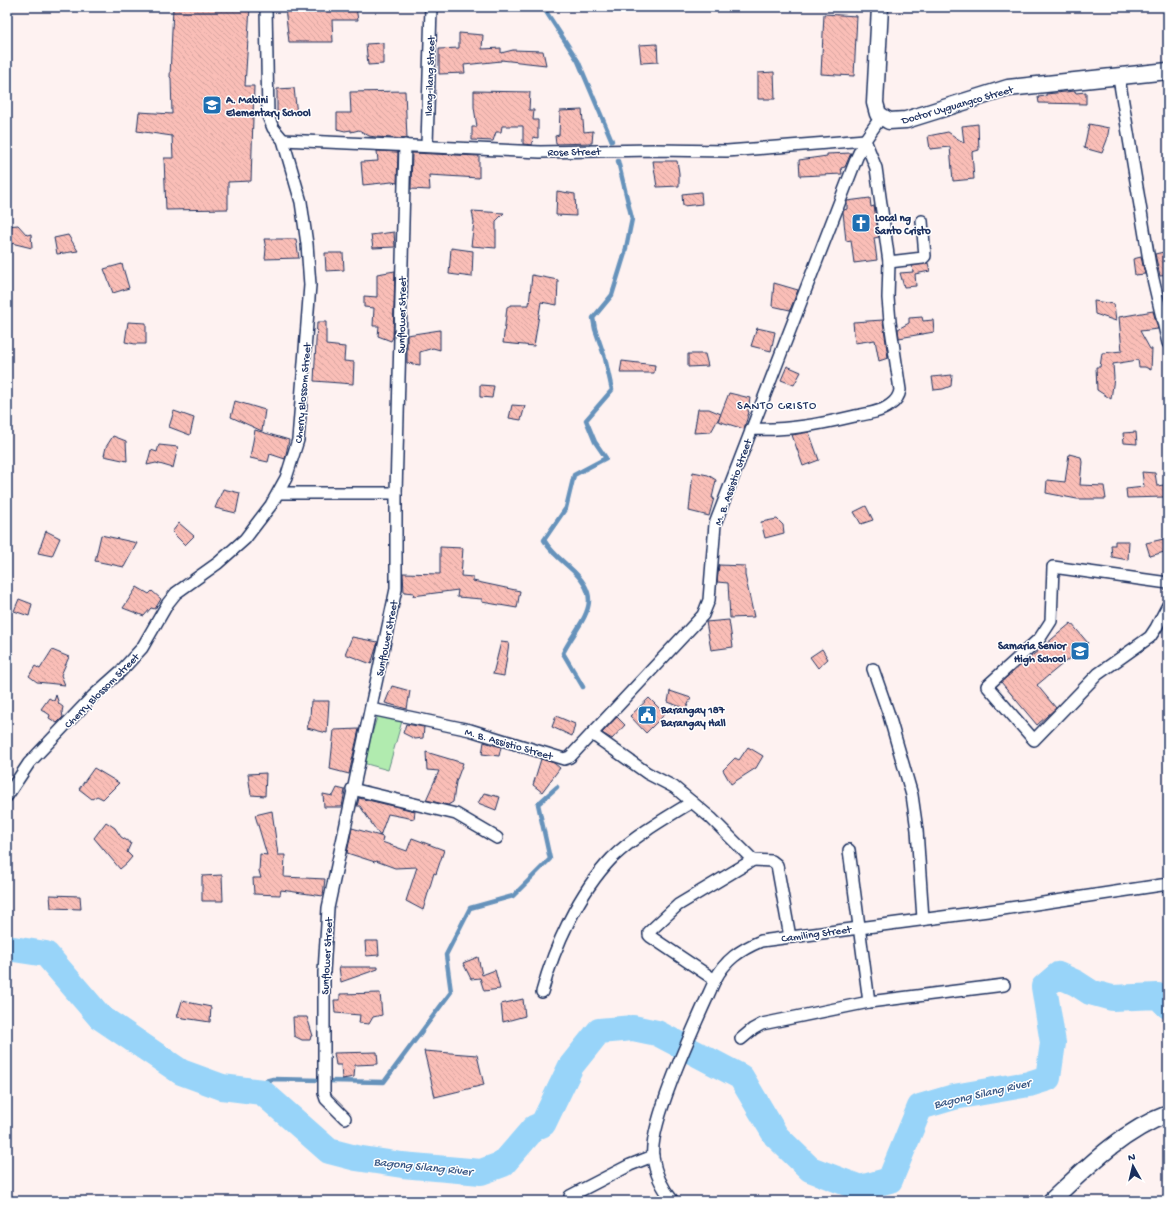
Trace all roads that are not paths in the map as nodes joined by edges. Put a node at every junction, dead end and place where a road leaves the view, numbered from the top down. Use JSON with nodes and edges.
{"nodes":[{"id":1,"x":266,"y":7,"type":"edge"},
{"id":2,"x":431,"y":7,"type":"edge"},
{"id":3,"x":880,"y":7,"type":"edge"},
{"id":4,"x":1168,"y":71,"type":"edge"},
{"id":5,"x":1119,"y":78,"type":"junction"},
{"id":6,"x":881,"y":117,"type":"junction"},
{"id":7,"x":283,"y":140,"type":"junction"},
{"id":8,"x":865,"y":140,"type":"junction"},
{"id":9,"x":405,"y":145,"type":"junction"},
{"id":10,"x":426,"y":145,"type":"junction"},
{"id":11,"x":922,"y":221,"type":"dead end"},
{"id":12,"x":889,"y":262,"type":"junction"},
{"id":13,"x":1168,"y":342,"type":"edge"},
{"id":14,"x":751,"y":429,"type":"junction"},
{"id":15,"x":279,"y":493,"type":"junction"},
{"id":16,"x":396,"y":493,"type":"junction"},
{"id":17,"x":1168,"y":583,"type":"edge"},
{"id":18,"x":1168,"y":605,"type":"edge"},
{"id":19,"x":873,"y":669,"type":"dead end"},
{"id":20,"x":371,"y":709,"type":"junction"},
{"id":21,"x":592,"y":734,"type":"junction"},
{"id":22,"x":352,"y":790,"type":"junction"},
{"id":23,"x":7,"y":796,"type":"edge"},
{"id":24,"x":692,"y":802,"type":"junction"},
{"id":25,"x":497,"y":838,"type":"dead end"},
{"id":26,"x":849,"y":850,"type":"dead end"},
{"id":27,"x":753,"y":860,"type":"junction"},
{"id":28,"x":1168,"y":884,"type":"edge"},
{"id":29,"x":923,"y":919,"type":"junction"},
{"id":30,"x":859,"y":928,"type":"junction"},
{"id":31,"x":790,"y":937,"type":"junction"},
{"id":32,"x":715,"y":980,"type":"junction"},
{"id":33,"x":1004,"y":985,"type":"dead end"},
{"id":34,"x":542,"y":992,"type":"dead end"},
{"id":35,"x":869,"y":1002,"type":"junction"},
{"id":36,"x":741,"y":1039,"type":"dead end"},
{"id":37,"x":1168,"y":1114,"type":"edge"},
{"id":38,"x":345,"y":1118,"type":"dead end"},
{"id":39,"x":653,"y":1156,"type":"junction"},
{"id":40,"x":570,"y":1196,"type":"dead end"},
{"id":41,"x":673,"y":1201,"type":"edge"},
{"id":42,"x":1051,"y":1201,"type":"edge"}],
"edges":[{"from":1,"to":7,"type":"street","name":"Cherry Blossom Street"},
{"from":2,"to":10,"type":"street","name":"Ilang-ilang Street"},
{"from":3,"to":6,"type":"main road"},
{"from":4,"to":5,"type":"main road","name":"Doctor Uyguangco Street"},
{"from":5,"to":6,"type":"main road","name":"Doctor Uyguangco Street"},
{"from":5,"to":13,"type":"street"},
{"from":6,"to":8,"type":"street","name":"M. B. Assistio Street"},
{"from":7,"to":9,"type":"street","name":"Rose Street"},
{"from":7,"to":15,"type":"street","name":"Cherry Blossom Street"},
{"from":8,"to":10,"type":"street","name":"Rose Street"},
{"from":8,"to":12,"type":"street"},
{"from":8,"to":14,"type":"street","name":"M. B. Assistio Street"},
{"from":9,"to":10,"type":"street","name":"Rose Street"},
{"from":9,"to":16,"type":"street","name":"Sunflower Street"},
{"from":11,"to":12,"type":"street"},
{"from":12,"to":14,"type":"street"},
{"from":14,"to":21,"type":"street","name":"M. B. Assistio Street"},
{"from":15,"to":16,"type":"street"},
{"from":15,"to":23,"type":"street","name":"Cherry Blossom Street"},
{"from":16,"to":20,"type":"street","name":"Sunflower Street"},
{"from":17,"to":18,"type":"street"},
{"from":19,"to":29,"type":"street"},
{"from":20,"to":21,"type":"street","name":"M. B. Assistio Street"},
{"from":20,"to":22,"type":"street","name":"Sunflower Street"},
{"from":21,"to":24,"type":"street"},
{"from":22,"to":25,"type":"street"},
{"from":22,"to":38,"type":"street","name":"Sunflower Street"},
{"from":24,"to":27,"type":"street"},
{"from":24,"to":34,"type":"street"},
{"from":26,"to":30,"type":"street"},
{"from":27,"to":31,"type":"street"},
{"from":27,"to":32,"type":"street"},
{"from":28,"to":29,"type":"street","name":"Camiling Street"},
{"from":29,"to":30,"type":"street","name":"Camiling Street"},
{"from":30,"to":31,"type":"street","name":"Camiling Street"},
{"from":30,"to":35,"type":"street"},
{"from":31,"to":32,"type":"street","name":"Camiling Street"},
{"from":32,"to":39,"type":"street","name":"Camiling Street"},
{"from":33,"to":35,"type":"street"},
{"from":35,"to":36,"type":"street"},
{"from":37,"to":42,"type":"main road"},
{"from":39,"to":40,"type":"street"},
{"from":39,"to":41,"type":"street","name":"Camiling Street"}]}
